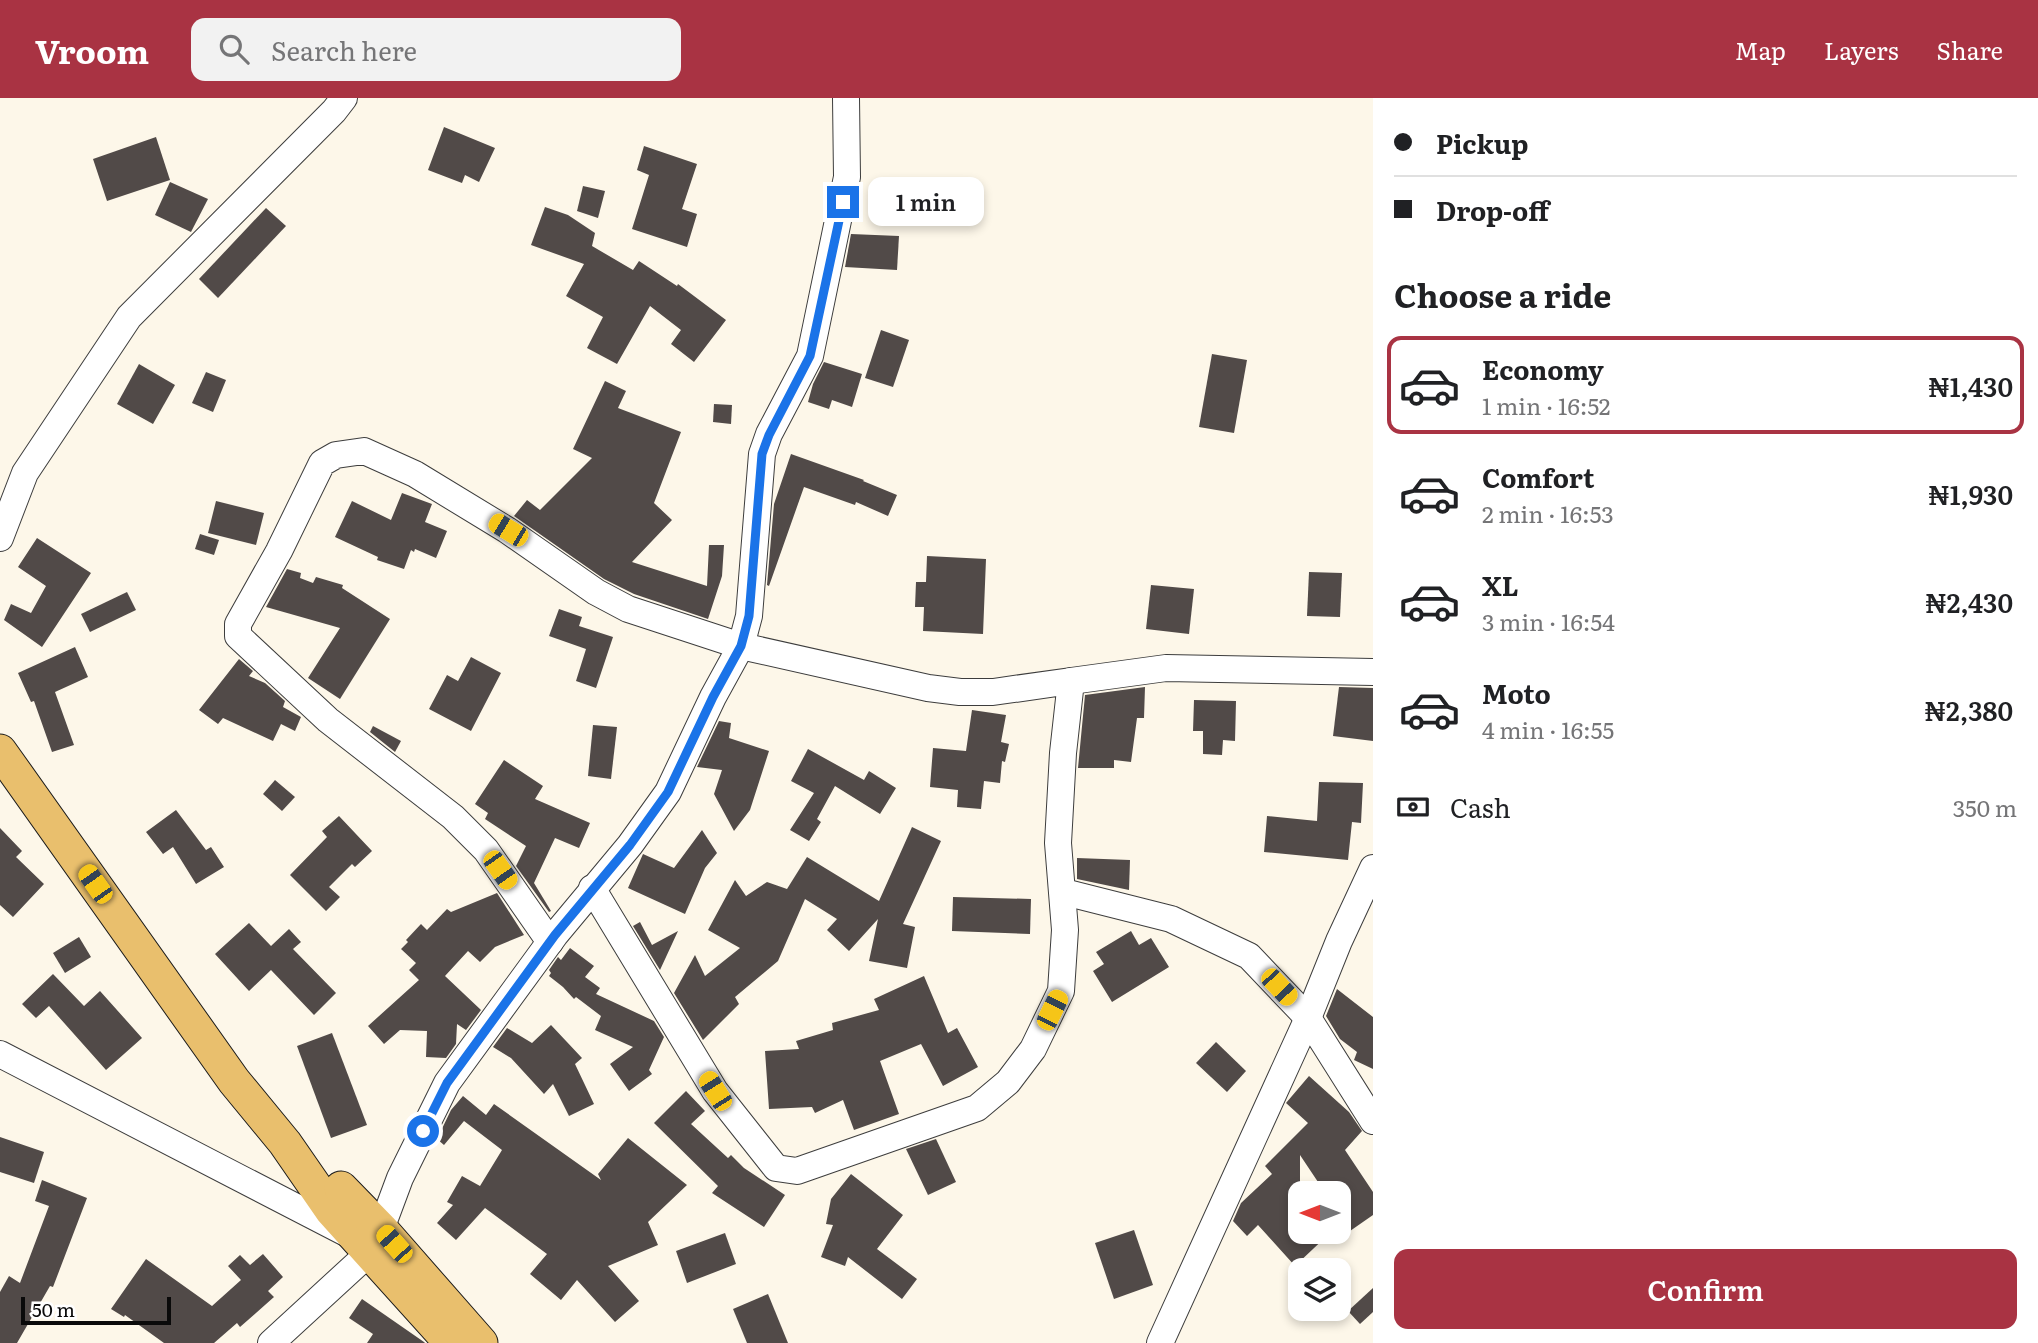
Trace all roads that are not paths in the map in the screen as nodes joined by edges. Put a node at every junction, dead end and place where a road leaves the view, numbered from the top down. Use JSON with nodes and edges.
{"nodes":[{"id":1,"x":344,"y":98,"type":"edge"},
{"id":2,"x":846,"y":98,"type":"edge"},
{"id":3,"x":0,"y":538,"type":"edge"},
{"id":4,"x":741,"y":646,"type":"junction"},
{"id":5,"x":1373,"y":672,"type":"edge"},
{"id":6,"x":1071,"y":681,"type":"junction"},
{"id":7,"x":0,"y":751,"type":"edge"},
{"id":8,"x":1373,"y":868,"type":"edge"},
{"id":9,"x":592,"y":888,"type":"junction"},
{"id":10,"x":1064,"y":892,"type":"junction"},
{"id":11,"x":550,"y":942,"type":"junction"},
{"id":12,"x":1308,"y":1018,"type":"junction"},
{"id":13,"x":0,"y":1054,"type":"edge"},
{"id":14,"x":1373,"y":1121,"type":"edge"},
{"id":15,"x":369,"y":1241,"type":"junction"},
{"id":16,"x":271,"y":1343,"type":"edge"},
{"id":17,"x":451,"y":1343,"type":"edge"},
{"id":18,"x":481,"y":1343,"type":"edge"},
{"id":19,"x":1160,"y":1343,"type":"edge"}],
"edges":[{"from":1,"to":3,"type":"street"},
{"from":2,"to":4,"type":"street"},
{"from":4,"to":6,"type":"street"},
{"from":4,"to":9,"type":"street"},
{"from":4,"to":11,"type":"street"},
{"from":5,"to":6,"type":"street"},
{"from":6,"to":10,"type":"street"},
{"from":7,"to":15,"type":"main road"},
{"from":8,"to":12,"type":"street"},
{"from":9,"to":10,"type":"street"},
{"from":9,"to":11,"type":"street"},
{"from":10,"to":12,"type":"street"},
{"from":11,"to":15,"type":"street"},
{"from":12,"to":14,"type":"street"},
{"from":12,"to":19,"type":"street"},
{"from":13,"to":15,"type":"street"},
{"from":15,"to":16,"type":"street"},
{"from":15,"to":17,"type":"main road"},
{"from":15,"to":18,"type":"main road"}]}
